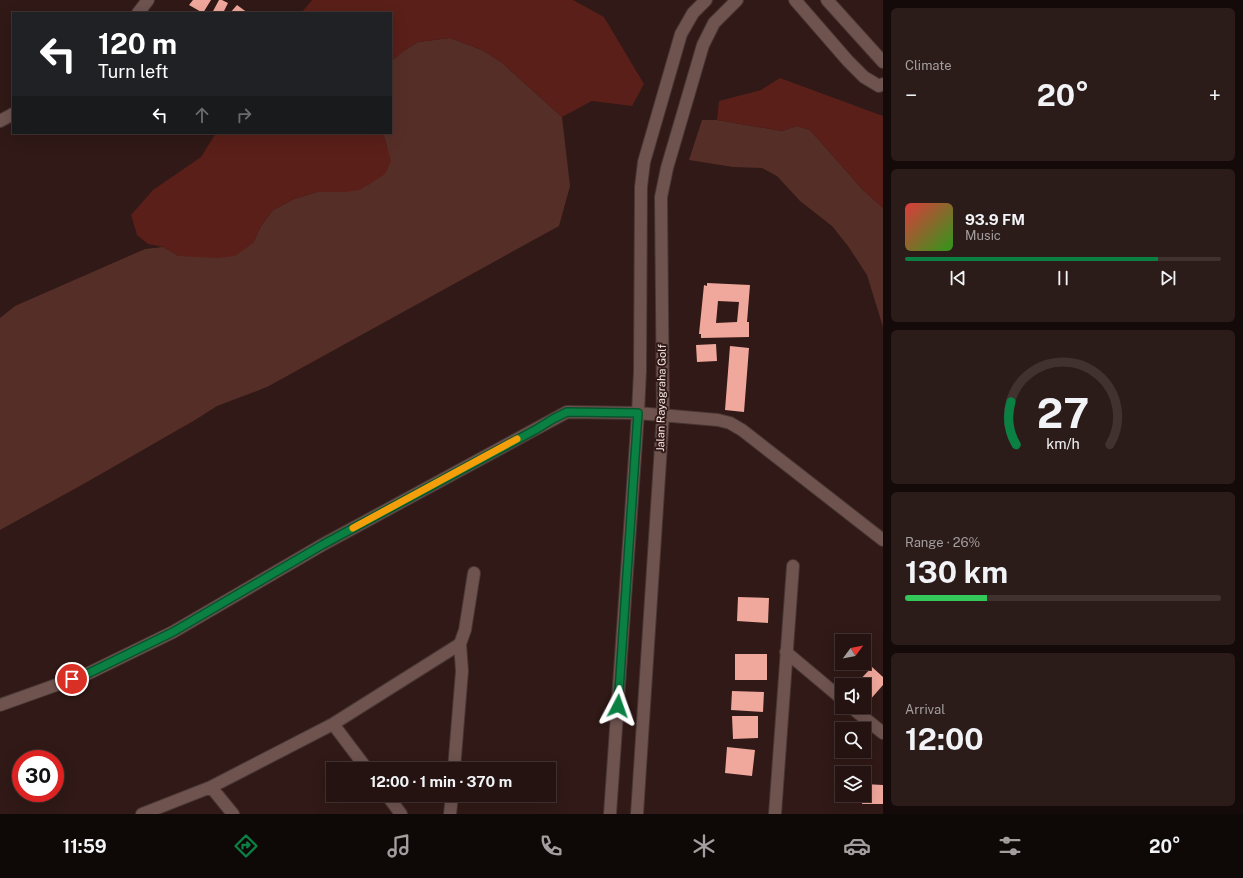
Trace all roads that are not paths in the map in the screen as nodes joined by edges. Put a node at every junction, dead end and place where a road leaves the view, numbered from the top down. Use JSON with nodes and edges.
{"nodes":[{"id":1,"x":148,"y":0,"type":"edge"},
{"id":2,"x":706,"y":0,"type":"edge"},
{"id":3,"x":737,"y":0,"type":"edge"},
{"id":4,"x":795,"y":0,"type":"edge"},
{"id":5,"x":827,"y":0,"type":"edge"},
{"id":6,"x":139,"y":12,"type":"edge"},
{"id":7,"x":883,"y":62,"type":"edge"},
{"id":8,"x":883,"y":84,"type":"edge"},
{"id":9,"x":12,"y":115,"type":"edge"},
{"id":10,"x":0,"y":121,"type":"edge"},
{"id":11,"x":638,"y":413,"type":"junction"},
{"id":12,"x":663,"y":415,"type":"junction"},
{"id":13,"x":883,"y":540,"type":"edge"},
{"id":14,"x":793,"y":566,"type":"dead end"},
{"id":15,"x":474,"y":573,"type":"dead end"},
{"id":16,"x":460,"y":644,"type":"junction"},
{"id":17,"x":786,"y":652,"type":"junction"},
{"id":18,"x":835,"y":693,"type":"edge"},
{"id":19,"x":0,"y":705,"type":"edge"},
{"id":20,"x":859,"y":714,"type":"edge"},
{"id":21,"x":333,"y":724,"type":"junction"},
{"id":22,"x":883,"y":734,"type":"edge"},
{"id":23,"x":362,"y":762,"type":"edge"},
{"id":24,"x":455,"y":762,"type":"edge"},
{"id":25,"x":211,"y":787,"type":"junction"},
{"id":26,"x":392,"y":802,"type":"edge"},
{"id":27,"x":451,"y":802,"type":"edge"},
{"id":28,"x":142,"y":814,"type":"edge"},
{"id":29,"x":233,"y":814,"type":"edge"},
{"id":30,"x":401,"y":814,"type":"edge"},
{"id":31,"x":450,"y":814,"type":"edge"},
{"id":32,"x":610,"y":814,"type":"edge"},
{"id":33,"x":637,"y":814,"type":"edge"},
{"id":34,"x":774,"y":814,"type":"edge"}],
"edges":[{"from":1,"to":6,"type":"street"},
{"from":2,"to":11,"type":"street","name":"Jalan Rayagraha Golf"},
{"from":3,"to":12,"type":"street","name":"Jalan Rayagraha Golf"},
{"from":4,"to":8,"type":"street"},
{"from":5,"to":7,"type":"street"},
{"from":9,"to":10,"type":"street"},
{"from":11,"to":12,"type":"street"},
{"from":11,"to":19,"type":"street"},
{"from":11,"to":32,"type":"street","name":"Jalan Rayagraha Golf"},
{"from":12,"to":13,"type":"street"},
{"from":12,"to":33,"type":"street","name":"Jalan Rayagraha Golf"},
{"from":14,"to":17,"type":"street"},
{"from":15,"to":16,"type":"street"},
{"from":16,"to":21,"type":"street"},
{"from":16,"to":24,"type":"street"},
{"from":17,"to":18,"type":"street"},
{"from":17,"to":34,"type":"street"},
{"from":20,"to":22,"type":"street"},
{"from":21,"to":23,"type":"street"},
{"from":21,"to":25,"type":"street"},
{"from":25,"to":28,"type":"street"},
{"from":25,"to":29,"type":"street"},
{"from":26,"to":30,"type":"street"},
{"from":27,"to":31,"type":"street"}]}
